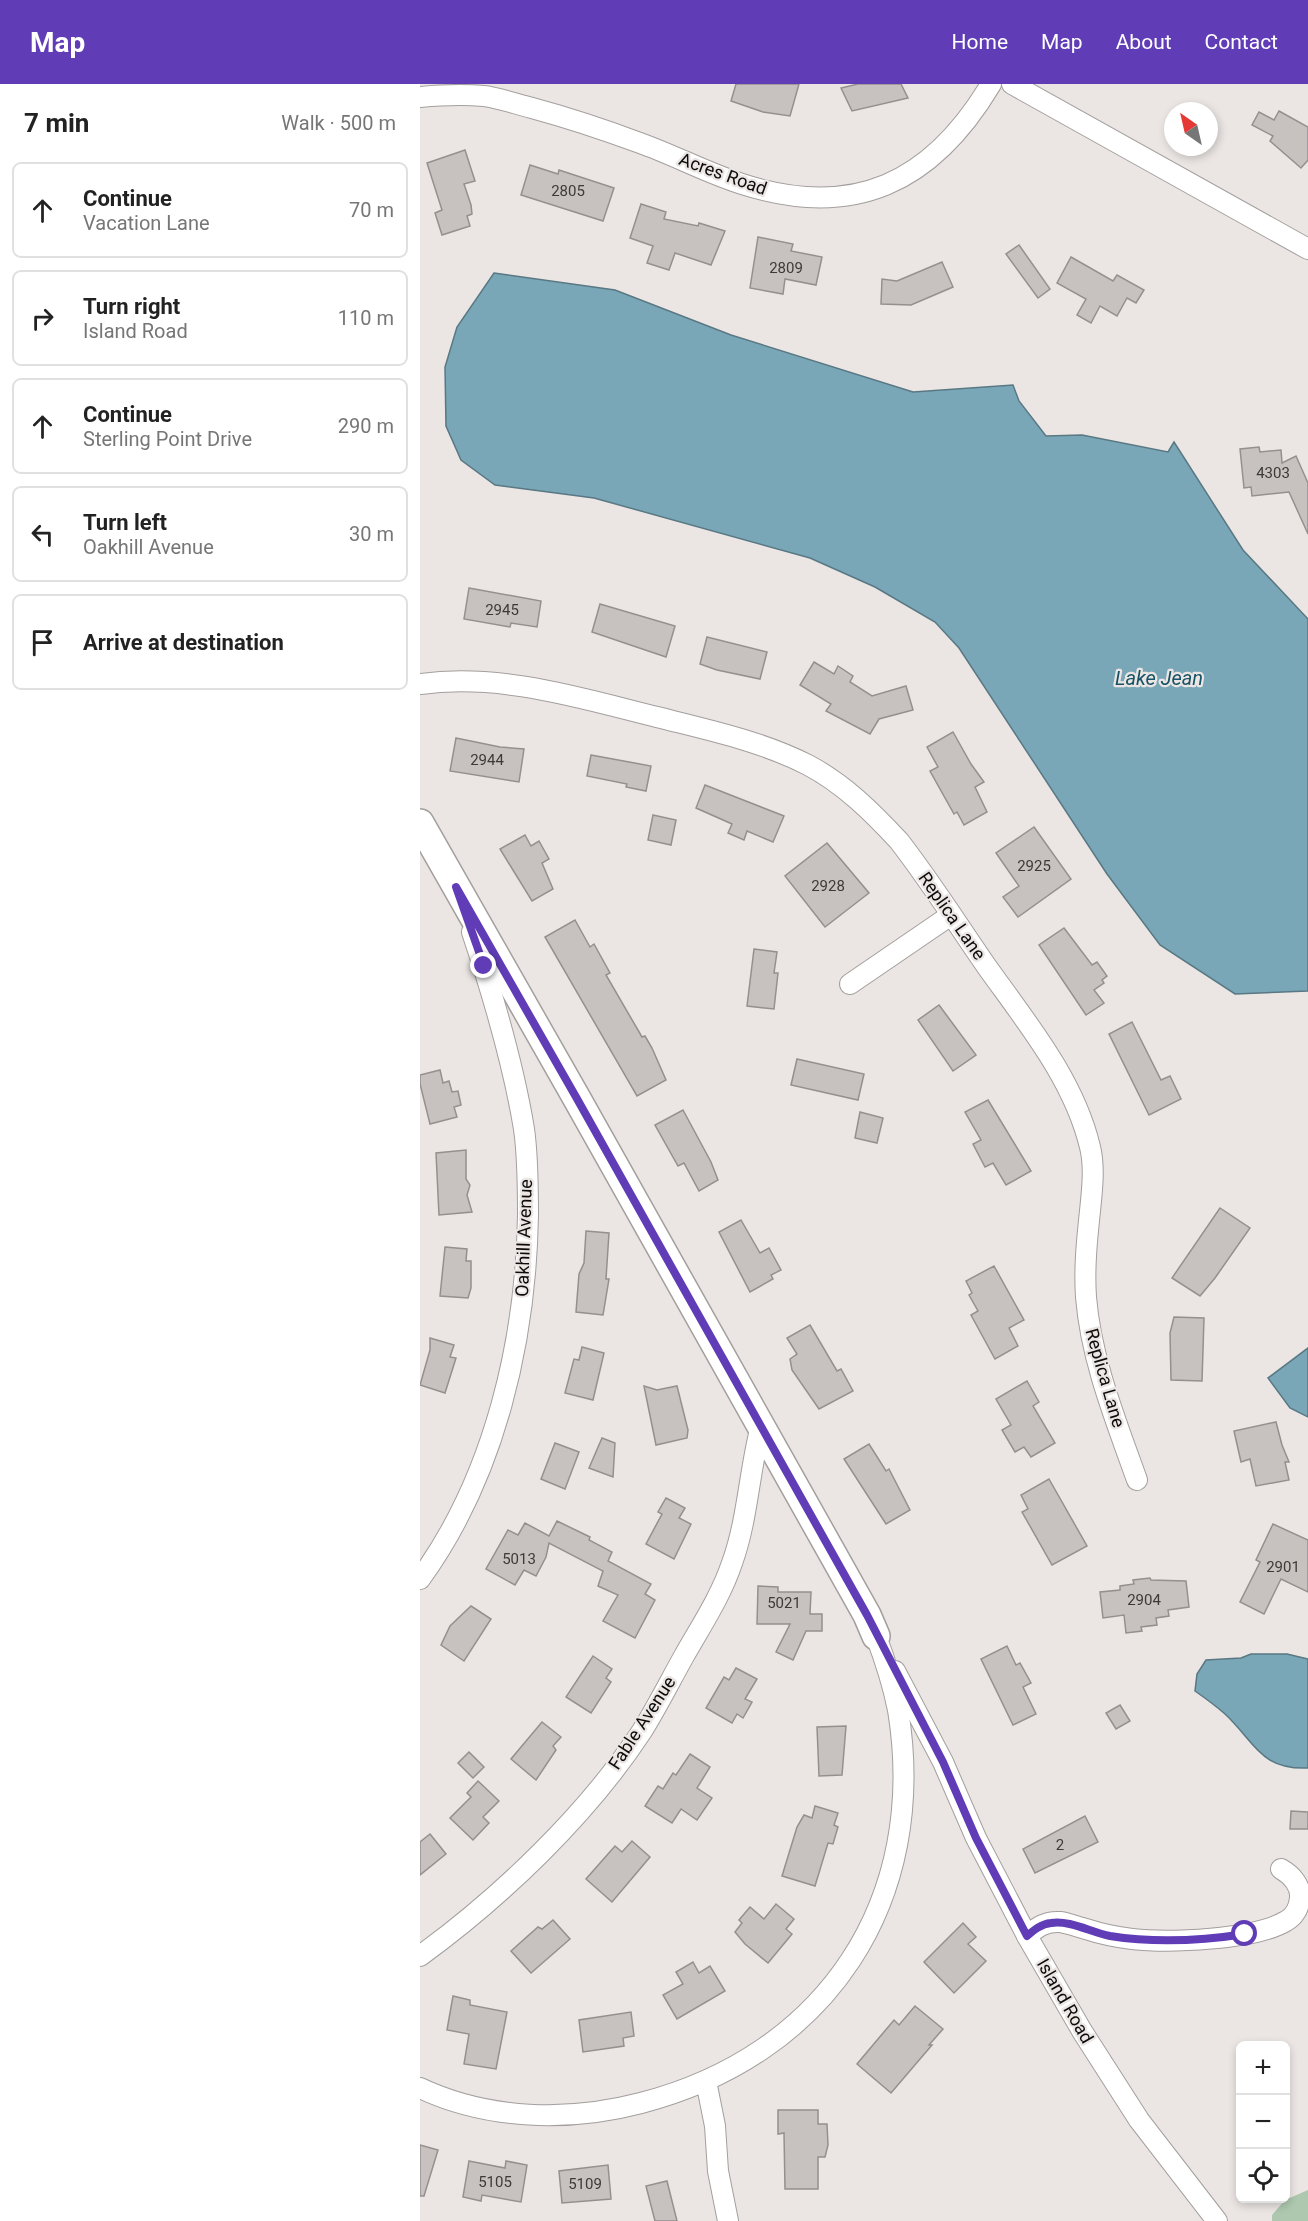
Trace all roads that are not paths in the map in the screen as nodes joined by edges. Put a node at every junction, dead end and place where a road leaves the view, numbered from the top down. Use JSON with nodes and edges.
{"nodes":[{"id":1,"x":991,"y":84,"type":"edge"},
{"id":2,"x":1012,"y":84,"type":"edge"},
{"id":3,"x":483,"y":90,"type":"edge"},
{"id":4,"x":420,"y":97,"type":"edge"},
{"id":5,"x":1308,"y":249,"type":"edge"},
{"id":6,"x":420,"y":684,"type":"edge"},
{"id":7,"x":420,"y":823,"type":"edge"},
{"id":8,"x":456,"y":887,"type":"junction"},
{"id":9,"x":951,"y":915,"type":"junction"},
{"id":10,"x":850,"y":984,"type":"dead end"},
{"id":11,"x":761,"y":1426,"type":"junction"},
{"id":12,"x":1137,"y":1480,"type":"dead end"},
{"id":13,"x":420,"y":1579,"type":"edge"},
{"id":14,"x":876,"y":1636,"type":"junction"},
{"id":15,"x":1281,"y":1869,"type":"dead end"},
{"id":16,"x":1027,"y":1936,"type":"junction"},
{"id":17,"x":420,"y":1956,"type":"edge"},
{"id":18,"x":706,"y":2081,"type":"junction"},
{"id":19,"x":420,"y":2088,"type":"edge"},
{"id":20,"x":728,"y":2221,"type":"edge"},
{"id":21,"x":1217,"y":2221,"type":"edge"}],
"edges":[{"from":1,"to":3,"type":"street","name":"Acres Road"},
{"from":2,"to":5,"type":"street"},
{"from":3,"to":4,"type":"street","name":"Acres Road"},
{"from":6,"to":9,"type":"street","name":"Replica Lane"},
{"from":7,"to":8,"type":"street"},
{"from":8,"to":11,"type":"street"},
{"from":8,"to":13,"type":"street","name":"Oakhill Avenue"},
{"from":9,"to":10,"type":"street"},
{"from":9,"to":12,"type":"street","name":"Replica Lane"},
{"from":11,"to":14,"type":"street"},
{"from":11,"to":17,"type":"street","name":"Fable Avenue"},
{"from":14,"to":16,"type":"street","name":"Island Road"},
{"from":14,"to":18,"type":"street"},
{"from":15,"to":16,"type":"street"},
{"from":16,"to":21,"type":"street","name":"Island Road"},
{"from":18,"to":19,"type":"street"},
{"from":18,"to":20,"type":"street"}]}
